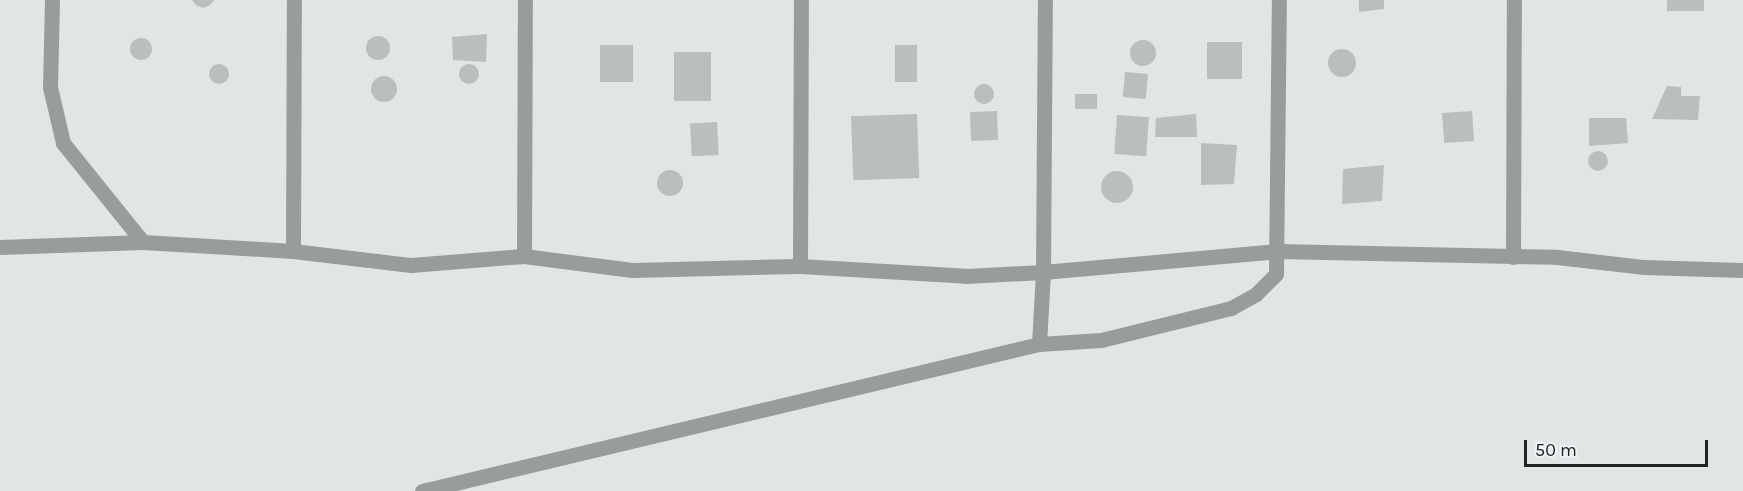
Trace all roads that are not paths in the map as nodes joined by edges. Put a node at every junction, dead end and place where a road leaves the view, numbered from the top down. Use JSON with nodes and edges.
{"nodes":[{"id":1,"x":52,"y":0,"type":"edge"},
{"id":2,"x":294,"y":0,"type":"edge"},
{"id":3,"x":525,"y":0,"type":"edge"},
{"id":4,"x":801,"y":0,"type":"edge"},
{"id":5,"x":1045,"y":0,"type":"edge"},
{"id":6,"x":1279,"y":0,"type":"edge"},
{"id":7,"x":1514,"y":0,"type":"edge"},
{"id":8,"x":143,"y":242,"type":"junction"},
{"id":9,"x":0,"y":247,"type":"edge"},
{"id":10,"x":293,"y":251,"type":"junction"},
{"id":11,"x":1278,"y":251,"type":"junction"},
{"id":12,"x":524,"y":256,"type":"junction"},
{"id":13,"x":1513,"y":257,"type":"junction"},
{"id":14,"x":800,"y":266,"type":"junction"},
{"id":15,"x":1743,"y":270,"type":"edge"},
{"id":16,"x":1043,"y":272,"type":"junction"},
{"id":17,"x":1039,"y":344,"type":"junction"},
{"id":18,"x":422,"y":491,"type":"edge"}],
"edges":[{"from":1,"to":8,"type":"street"},
{"from":2,"to":10,"type":"street"},
{"from":3,"to":12,"type":"street"},
{"from":4,"to":14,"type":"street"},
{"from":5,"to":16,"type":"street"},
{"from":6,"to":11,"type":"street"},
{"from":7,"to":13,"type":"street"},
{"from":8,"to":9,"type":"street"},
{"from":8,"to":10,"type":"street"},
{"from":10,"to":12,"type":"street"},
{"from":11,"to":13,"type":"street"},
{"from":11,"to":16,"type":"street"},
{"from":11,"to":17,"type":"street"},
{"from":12,"to":14,"type":"street"},
{"from":13,"to":15,"type":"street"},
{"from":14,"to":16,"type":"street"},
{"from":16,"to":17,"type":"street"},
{"from":17,"to":18,"type":"street"}]}
